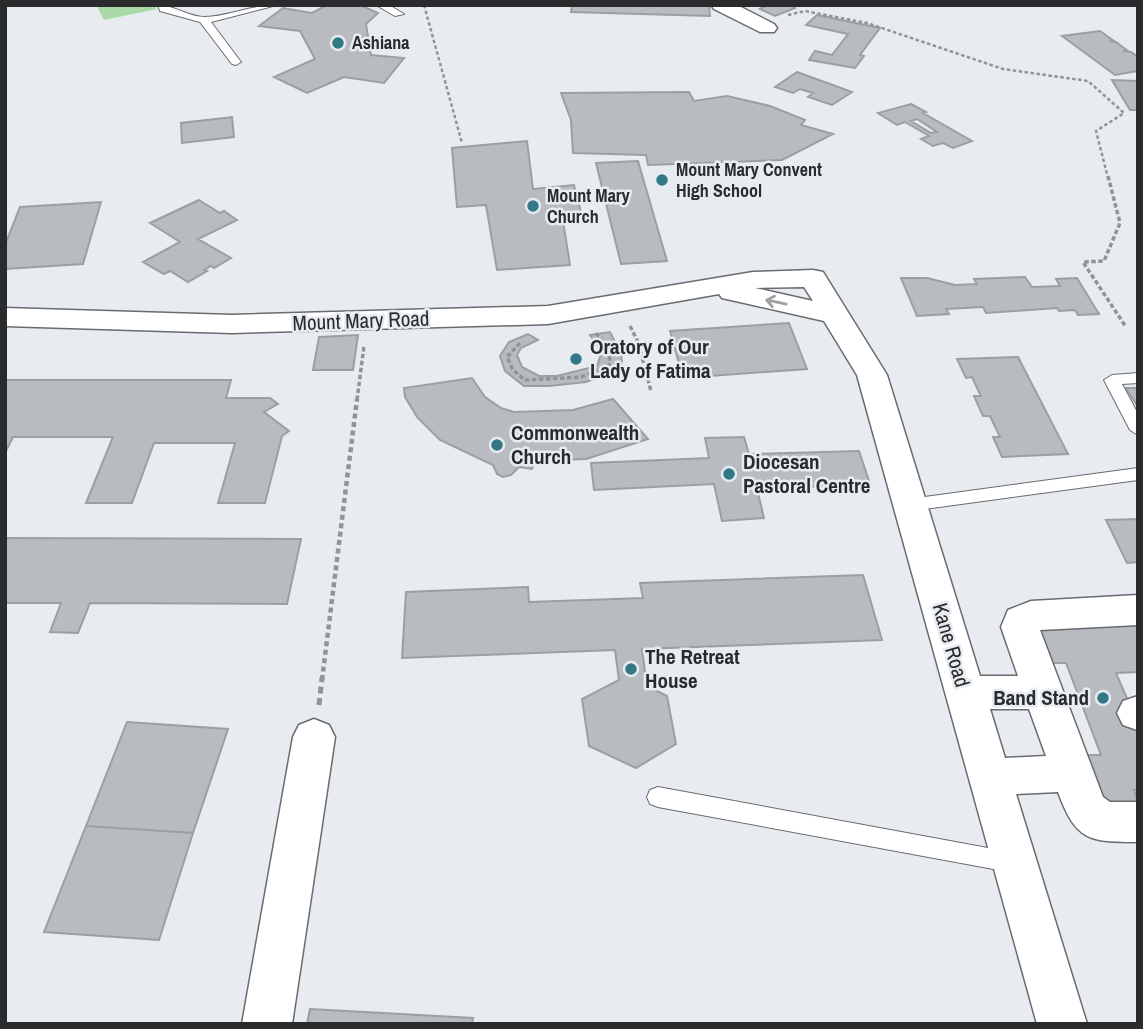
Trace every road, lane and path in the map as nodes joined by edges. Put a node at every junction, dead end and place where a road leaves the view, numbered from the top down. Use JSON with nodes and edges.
{"nodes":[{"id":1,"x":163,"y":5,"type":"edge"},
{"id":2,"x":272,"y":5,"type":"edge"},
{"id":3,"x":381,"y":5,"type":"edge"},
{"id":4,"x":424,"y":5,"type":"edge"},
{"id":5,"x":721,"y":5,"type":"edge"},
{"id":6,"x":399,"y":14,"type":"dead end"},
{"id":7,"x":204,"y":20,"type":"junction"},
{"id":8,"x":762,"y":26,"type":"joint"},
{"id":9,"x":236,"y":62,"type":"dead end"},
{"id":10,"x":462,"y":143,"type":"dead end"},
{"id":11,"x":813,"y":278,"type":"joint"},
{"id":12,"x":715,"y":288,"type":"junction"},
{"id":13,"x":619,"y":301,"type":"junction"},
{"id":14,"x":837,"y":314,"type":"junction"},
{"id":15,"x":5,"y":317,"type":"edge"},
{"id":16,"x":368,"y":321,"type":"junction"},
{"id":17,"x":1126,"y":327,"type":"dead end"},
{"id":18,"x":597,"y":334,"type":"dead end"},
{"id":19,"x":528,"y":339,"type":"dead end"},
{"id":20,"x":1138,"y":378,"type":"edge"},
{"id":21,"x":651,"y":391,"type":"dead end"},
{"id":22,"x":1138,"y":430,"type":"edge"},
{"id":23,"x":1138,"y":474,"type":"edge"},
{"id":24,"x":910,"y":505,"type":"junction"},
{"id":25,"x":1138,"y":610,"type":"edge"},
{"id":26,"x":965,"y":692,"type":"junction"},
{"id":27,"x":1043,"y":692,"type":"junction"},
{"id":28,"x":314,"y":737,"type":"joint"},
{"id":29,"x":1073,"y":773,"type":"junction"},
{"id":30,"x":990,"y":777,"type":"junction"},
{"id":31,"x":658,"y":797,"type":"dead end"},
{"id":32,"x":1138,"y":822,"type":"edge"},
{"id":33,"x":1015,"y":863,"type":"junction"},
{"id":34,"x":267,"y":1024,"type":"edge"},
{"id":35,"x":1062,"y":1024,"type":"edge"}],
"edges":[{"from":1,"to":7,"type":"lane"},
{"from":2,"to":7,"type":"lane"},
{"from":3,"to":6,"type":"lane"},
{"from":4,"to":10,"type":"path"},
{"from":5,"to":8,"type":"street"},
{"from":7,"to":9,"type":"lane"},
{"from":8,"to":17,"type":"path"},
{"from":11,"to":12,"type":"street","name":"Mount Mary Road"},
{"from":11,"to":14,"type":"street","name":"Kane Road"},
{"from":12,"to":13,"type":"street","name":"Mount Mary Road"},
{"from":14,"to":12,"type":"street","name":"Mount Mary Road","one_way":true},
{"from":13,"to":16,"type":"street","name":"Mount Mary Road"},
{"from":13,"to":21,"type":"path"},
{"from":14,"to":24,"type":"street","name":"Kane Road"},
{"from":15,"to":16,"type":"street","name":"Mount Mary Road"},
{"from":16,"to":28,"type":"path"},
{"from":18,"to":19,"type":"path"},
{"from":20,"to":22,"type":"lane"},
{"from":23,"to":24,"type":"lane"},
{"from":24,"to":26,"type":"street","name":"Kane Road"},
{"from":25,"to":27,"type":"street"},
{"from":26,"to":27,"type":"street"},
{"from":26,"to":30,"type":"street","name":"Kane Road"},
{"from":27,"to":29,"type":"street"},
{"from":28,"to":34,"type":"street"},
{"from":29,"to":30,"type":"street"},
{"from":29,"to":32,"type":"street"},
{"from":30,"to":33,"type":"street","name":"Kane Road"},
{"from":31,"to":33,"type":"lane"},
{"from":33,"to":35,"type":"street","name":"Kane Road"}]}
